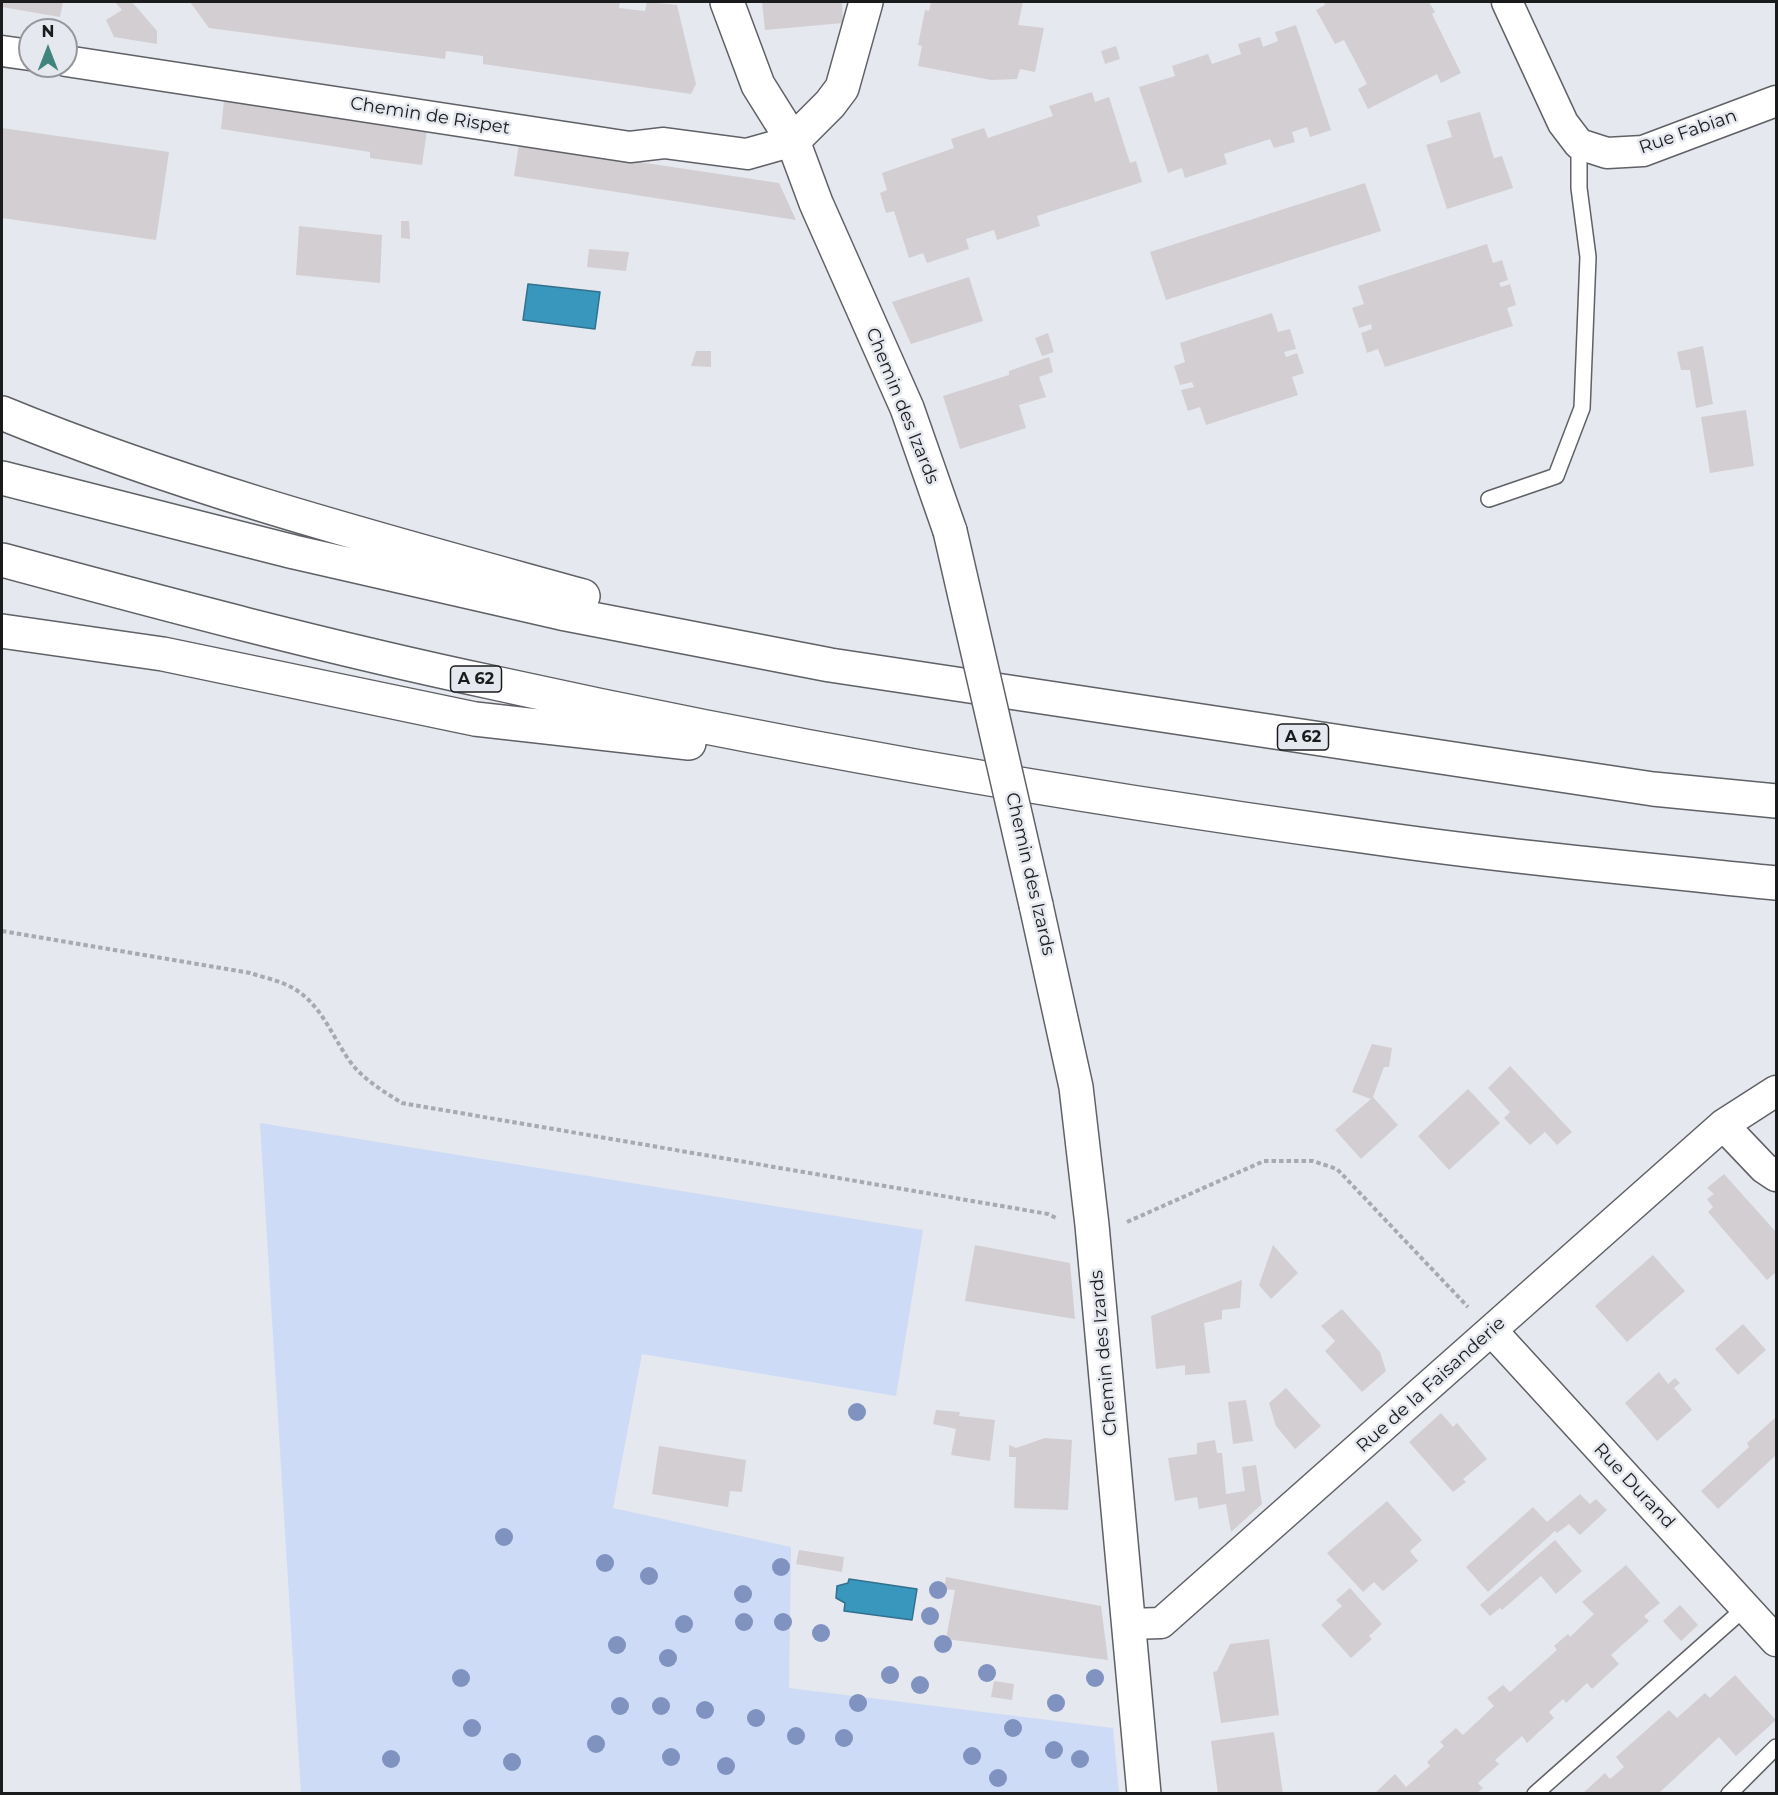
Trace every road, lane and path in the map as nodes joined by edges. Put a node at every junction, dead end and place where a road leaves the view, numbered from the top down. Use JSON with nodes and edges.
{"nodes":[{"id":1,"x":727,"y":2,"type":"edge"},
{"id":2,"x":866,"y":2,"type":"edge"},
{"id":3,"x":1507,"y":2,"type":"edge"},
{"id":4,"x":2,"y":51,"type":"edge"},
{"id":5,"x":18,"y":53,"type":"edge"},
{"id":6,"x":78,"y":62,"type":"edge"},
{"id":7,"x":1776,"y":101,"type":"edge"},
{"id":8,"x":793,"y":141,"type":"junction"},
{"id":9,"x":1579,"y":144,"type":"junction"},
{"id":10,"x":2,"y":413,"type":"edge"},
{"id":11,"x":2,"y":478,"type":"edge"},
{"id":12,"x":1489,"y":499,"type":"dead end"},
{"id":13,"x":2,"y":560,"type":"edge"},
{"id":14,"x":2,"y":631,"type":"edge"},
{"id":15,"x":830,"y":665,"type":"junction"},
{"id":16,"x":956,"y":772,"type":"junction"},
{"id":17,"x":1776,"y":801,"type":"edge"},
{"id":18,"x":1776,"y":883,"type":"edge"},
{"id":19,"x":2,"y":931,"type":"edge"},
{"id":20,"x":1776,"y":1091,"type":"edge"},
{"id":21,"x":1723,"y":1125,"type":"junction"},
{"id":22,"x":1776,"y":1176,"type":"edge"},
{"id":23,"x":1064,"y":1222,"type":"dead end"},
{"id":24,"x":1118,"y":1223,"type":"dead end"},
{"id":25,"x":1492,"y":1331,"type":"junction"},
{"id":26,"x":1746,"y":1607,"type":"junction"},
{"id":27,"x":1129,"y":1624,"type":"junction"},
{"id":28,"x":1776,"y":1641,"type":"edge"},
{"id":29,"x":1776,"y":1747,"type":"edge"},
{"id":30,"x":1144,"y":1794,"type":"edge"},
{"id":31,"x":1535,"y":1794,"type":"edge"},
{"id":32,"x":1729,"y":1794,"type":"edge"}],
"edges":[{"from":1,"to":8,"type":"main road","name":"Chemin des Izards"},
{"from":2,"to":8,"type":"main road"},
{"from":3,"to":9,"type":"street"},
{"from":4,"to":5,"type":"street"},
{"from":6,"to":8,"type":"street","name":"Chemin de Rispet"},
{"from":7,"to":9,"type":"street","name":"Rue Fabian"},
{"from":8,"to":27,"type":"main road","name":"Chemin des Izards","bridge":true},
{"from":9,"to":12,"type":"lane"},
{"from":10,"to":15,"type":"main road"},
{"from":11,"to":15,"type":"main road","number":"A 62"},
{"from":13,"to":16,"type":"main road","number":"A 62"},
{"from":14,"to":16,"type":"main road"},
{"from":15,"to":17,"type":"main road","number":"A 62"},
{"from":16,"to":18,"type":"main road","number":"A 62"},
{"from":19,"to":23,"type":"path"},
{"from":20,"to":21,"type":"street","name":"Rue de la Faisanderie"},
{"from":21,"to":22,"type":"street"},
{"from":21,"to":25,"type":"street","name":"Rue de la Faisanderie"},
{"from":24,"to":25,"type":"path"},
{"from":25,"to":26,"type":"street","name":"Rue Durand"},
{"from":25,"to":27,"type":"street","name":"Rue de la Faisanderie"},
{"from":26,"to":28,"type":"street","name":"Rue Durand"},
{"from":26,"to":31,"type":"lane"},
{"from":27,"to":30,"type":"main road","name":"Chemin des Izards"},
{"from":29,"to":32,"type":"lane"}]}
